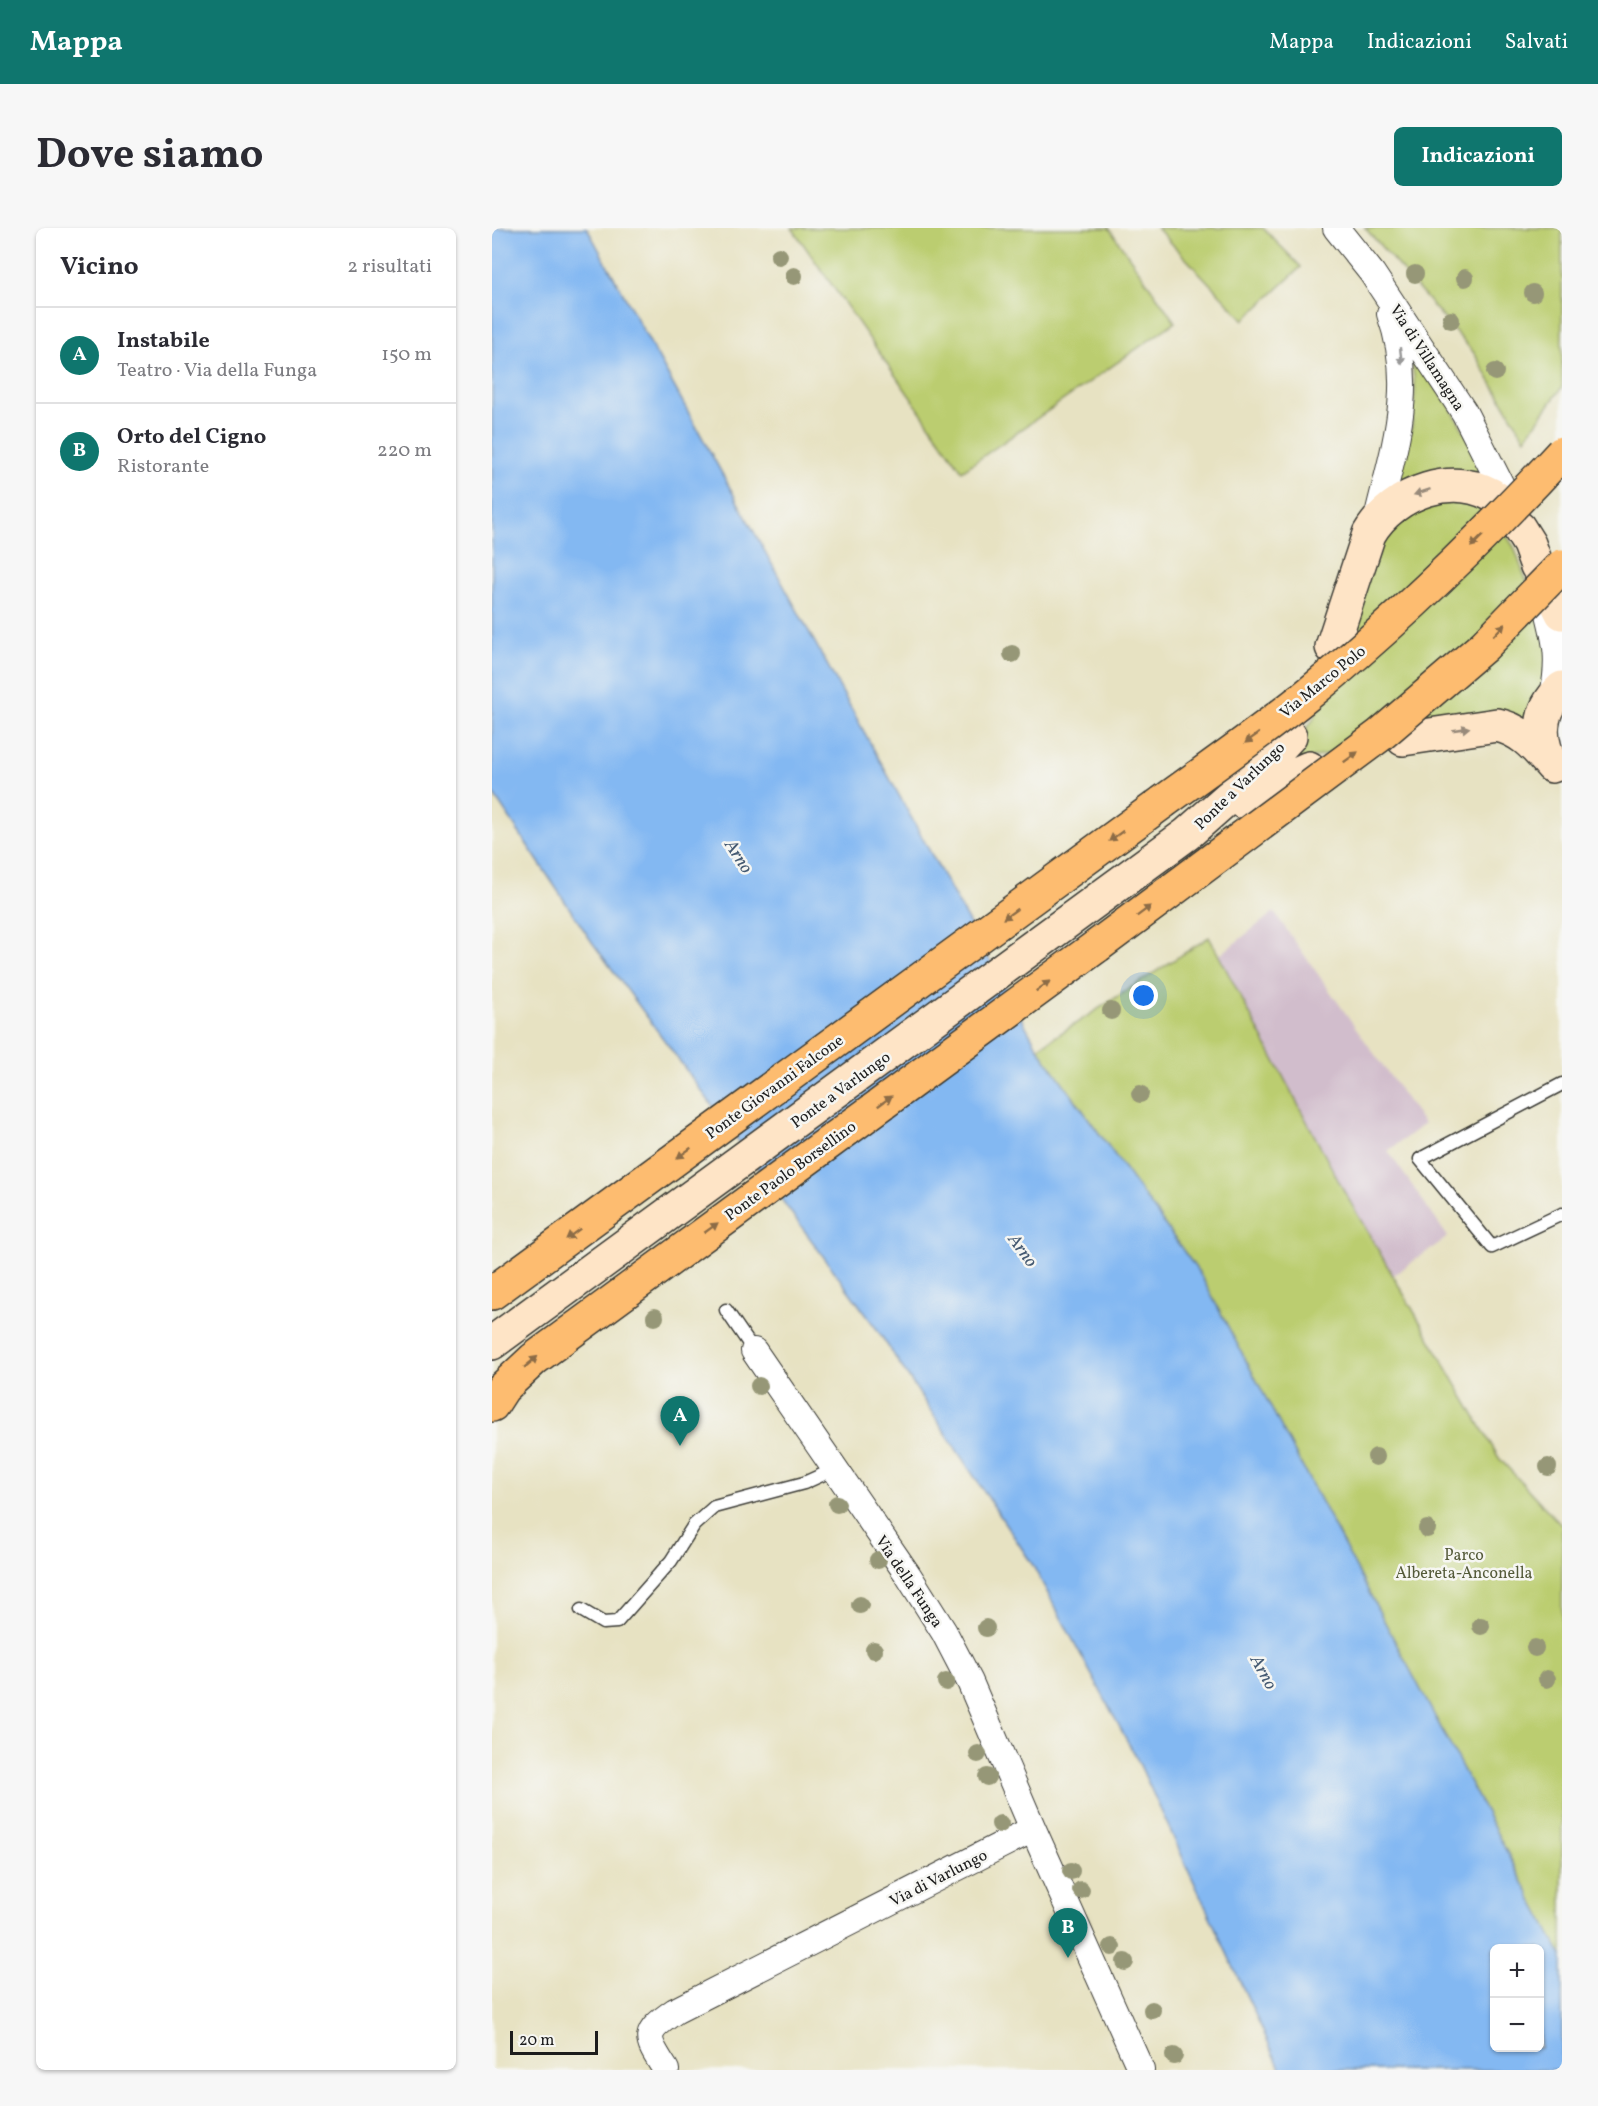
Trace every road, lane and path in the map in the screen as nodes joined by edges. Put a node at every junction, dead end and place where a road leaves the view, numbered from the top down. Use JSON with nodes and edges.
{"nodes":[{"id":1,"x":1337,"y":229,"type":"edge"},
{"id":2,"x":1562,"y":453,"type":"edge"},
{"id":3,"x":1501,"y":496,"type":"joint"},
{"id":4,"x":1376,"y":523,"type":"junction"},
{"id":5,"x":1533,"y":546,"type":"edge"},
{"id":6,"x":1556,"y":609,"type":"edge"},
{"id":7,"x":1332,"y":647,"type":"dead end"},
{"id":8,"x":1558,"y":692,"type":"edge"},
{"id":9,"x":1290,"y":736,"type":"dead end"},
{"id":10,"x":1403,"y":739,"type":"dead end"},
{"id":11,"x":1309,"y":768,"type":"dead end"},
{"id":12,"x":1557,"y":770,"type":"edge"},
{"id":13,"x":1187,"y":834,"type":"junction"},
{"id":14,"x":1057,"y":879,"type":"joint"},
{"id":15,"x":1562,"y":1084,"type":"edge"},
{"id":16,"x":1562,"y":1214,"type":"edge"},
{"id":17,"x":492,"y":1293,"type":"edge"},
{"id":18,"x":726,"y":1310,"type":"dead end"},
{"id":19,"x":492,"y":1343,"type":"edge"},
{"id":20,"x":754,"y":1351,"type":"joint"},
{"id":21,"x":492,"y":1405,"type":"edge"},
{"id":22,"x":835,"y":1469,"type":"junction"},
{"id":23,"x":581,"y":1610,"type":"dead end"},
{"id":24,"x":1033,"y":1829,"type":"junction"},
{"id":25,"x":666,"y":2070,"type":"edge"},
{"id":26,"x":1141,"y":2070,"type":"edge"}],
"edges":[{"from":1,"to":3,"type":"street","name":"Via di Villamagna"},
{"from":1,"to":4,"type":"street","name":"Via di Villamagna","one_way":true},
{"from":2,"to":14,"type":"highway","name":"Via Marco Polo","one_way":true,"bridge":true},
{"from":3,"to":4,"type":"street","one_way":true},
{"from":4,"to":7,"type":"street"},
{"from":21,"to":5,"type":"highway","name":"Ponte Paolo Borsellino","one_way":true,"bridge":true},
{"from":6,"to":8,"type":"street"},
{"from":8,"to":12,"type":"street"},
{"from":9,"to":13,"type":"street","name":"Ponte a Varlungo"},
{"from":10,"to":12,"type":"street","one_way":true},
{"from":11,"to":13,"type":"street","name":"Ponte a Varlungo"},
{"from":13,"to":19,"type":"street","name":"Ponte a Varlungo"},
{"from":14,"to":17,"type":"highway","name":"Ponte Giovanni Falcone","one_way":true},
{"from":15,"to":16,"type":"lane"},
{"from":18,"to":20,"type":"lane"},
{"from":20,"to":22,"type":"street","name":"Via della Funga"},
{"from":22,"to":23,"type":"lane"},
{"from":22,"to":24,"type":"street","name":"Via della Funga"},
{"from":24,"to":25,"type":"street","name":"Via di Varlungo"},
{"from":24,"to":26,"type":"street"}]}
